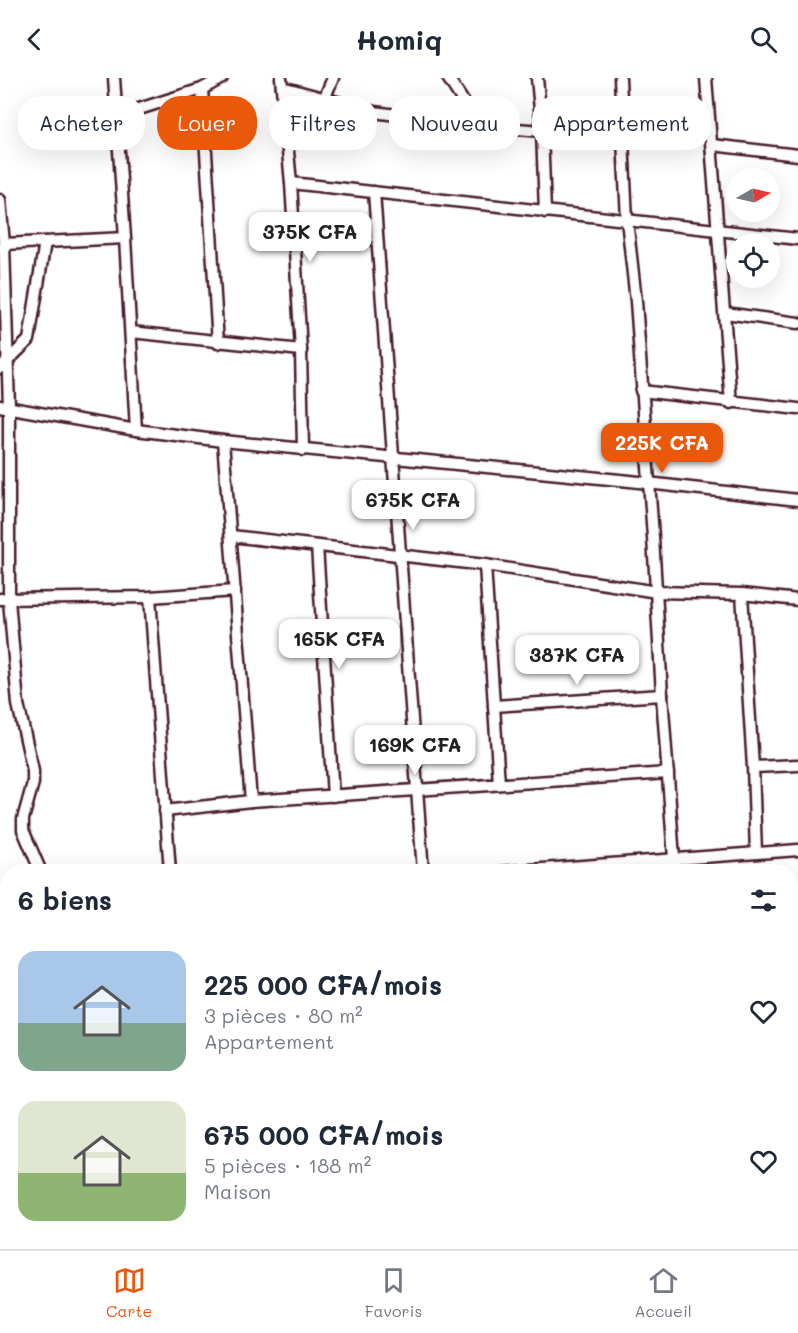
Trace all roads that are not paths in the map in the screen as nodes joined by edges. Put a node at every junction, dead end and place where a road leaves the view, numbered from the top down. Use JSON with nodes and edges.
{"nodes":[{"id":1,"x":114,"y":78,"type":"edge"},
{"id":2,"x":222,"y":78,"type":"edge"},
{"id":3,"x":333,"y":78,"type":"edge"},
{"id":4,"x":448,"y":78,"type":"edge"},
{"id":5,"x":537,"y":78,"type":"edge"},
{"id":6,"x":620,"y":78,"type":"edge"},
{"id":7,"x":706,"y":78,"type":"edge"},
{"id":8,"x":282,"y":83,"type":"edge"},
{"id":9,"x":201,"y":88,"type":"junction"},
{"id":10,"x":115,"y":96,"type":"edge"},
{"id":11,"x":316,"y":96,"type":"edge"},
{"id":12,"x":325,"y":96,"type":"edge"},
{"id":13,"x":460,"y":96,"type":"edge"},
{"id":14,"x":539,"y":96,"type":"edge"},
{"id":15,"x":145,"y":107,"type":"edge"},
{"id":16,"x":712,"y":146,"type":"junction"},
{"id":17,"x":119,"y":150,"type":"edge"},
{"id":18,"x":543,"y":150,"type":"edge"},
{"id":19,"x":798,"y":155,"type":"edge"},
{"id":20,"x":291,"y":183,"type":"junction"},
{"id":21,"x":374,"y":192,"type":"junction"},
{"id":22,"x":0,"y":200,"type":"edge"},
{"id":23,"x":545,"y":212,"type":"junction"},
{"id":24,"x":627,"y":220,"type":"junction"},
{"id":25,"x":718,"y":231,"type":"junction"},
{"id":26,"x":125,"y":238,"type":"junction"},
{"id":27,"x":798,"y":239,"type":"edge"},
{"id":28,"x":45,"y":242,"type":"junction"},
{"id":29,"x":4,"y":244,"type":"junction"},
{"id":30,"x":725,"y":313,"type":"junction"},
{"id":31,"x":798,"y":323,"type":"edge"},
{"id":32,"x":131,"y":332,"type":"junction"},
{"id":33,"x":218,"y":343,"type":"junction"},
{"id":34,"x":301,"y":350,"type":"junction"},
{"id":35,"x":4,"y":365,"type":"edge"},
{"id":36,"x":641,"y":391,"type":"junction"},
{"id":37,"x":731,"y":403,"type":"junction"},
{"id":38,"x":4,"y":407,"type":"edge"},
{"id":39,"x":798,"y":409,"type":"edge"},
{"id":40,"x":136,"y":430,"type":"junction"},
{"id":41,"x":223,"y":441,"type":"junction"},
{"id":42,"x":303,"y":450,"type":"junction"},
{"id":43,"x":393,"y":458,"type":"junction"},
{"id":44,"x":648,"y":483,"type":"junction"},
{"id":45,"x":798,"y":501,"type":"edge"},
{"id":46,"x":231,"y":536,"type":"junction"},
{"id":47,"x":317,"y":546,"type":"junction"},
{"id":48,"x":400,"y":556,"type":"junction"},
{"id":49,"x":485,"y":565,"type":"junction"},
{"id":50,"x":235,"y":591,"type":"junction"},
{"id":51,"x":657,"y":592,"type":"junction"},
{"id":52,"x":742,"y":594,"type":"junction"},
{"id":53,"x":150,"y":597,"type":"junction"},
{"id":54,"x":5,"y":599,"type":"edge"},
{"id":55,"x":798,"y":600,"type":"edge"},
{"id":56,"x":662,"y":695,"type":"junction"},
{"id":57,"x":494,"y":706,"type":"junction"},
{"id":58,"x":798,"y":765,"type":"edge"},
{"id":59,"x":753,"y":767,"type":"junction"},
{"id":60,"x":668,"y":773,"type":"junction"},
{"id":61,"x":499,"y":784,"type":"junction"},
{"id":62,"x":417,"y":790,"type":"junction"},
{"id":63,"x":333,"y":796,"type":"junction"},
{"id":64,"x":251,"y":801,"type":"junction"},
{"id":65,"x":165,"y":811,"type":"junction"},
{"id":66,"x":798,"y":850,"type":"edge"},
{"id":67,"x":756,"y":853,"type":"junction"},
{"id":68,"x":675,"y":858,"type":"junction"},
{"id":69,"x":38,"y":864,"type":"edge"},
{"id":70,"x":169,"y":864,"type":"edge"},
{"id":71,"x":422,"y":864,"type":"edge"},
{"id":72,"x":601,"y":864,"type":"edge"},
{"id":73,"x":675,"y":864,"type":"edge"}],
"edges":[{"from":1,"to":10,"type":"street"},
{"from":2,"to":9,"type":"street"},
{"from":3,"to":12,"type":"street"},
{"from":4,"to":13,"type":"street"},
{"from":5,"to":14,"type":"street"},
{"from":6,"to":24,"type":"street"},
{"from":7,"to":16,"type":"street"},
{"from":8,"to":11,"type":"street"},
{"from":8,"to":20,"type":"street"},
{"from":9,"to":15,"type":"street"},
{"from":9,"to":33,"type":"street"},
{"from":16,"to":19,"type":"street"},
{"from":16,"to":25,"type":"street"},
{"from":17,"to":26,"type":"street"},
{"from":18,"to":23,"type":"street"},
{"from":20,"to":21,"type":"street"},
{"from":20,"to":34,"type":"street"},
{"from":21,"to":23,"type":"street"},
{"from":21,"to":43,"type":"street"},
{"from":22,"to":29,"type":"street"},
{"from":23,"to":24,"type":"street"},
{"from":24,"to":25,"type":"street"},
{"from":24,"to":36,"type":"street"},
{"from":25,"to":27,"type":"street"},
{"from":25,"to":30,"type":"street"},
{"from":26,"to":28,"type":"street"},
{"from":26,"to":32,"type":"street"},
{"from":28,"to":29,"type":"street"},
{"from":28,"to":35,"type":"street"},
{"from":29,"to":35,"type":"street"},
{"from":30,"to":31,"type":"street"},
{"from":30,"to":37,"type":"street"},
{"from":32,"to":33,"type":"street"},
{"from":32,"to":40,"type":"street"},
{"from":33,"to":34,"type":"street"},
{"from":34,"to":42,"type":"street"},
{"from":35,"to":38,"type":"street"},
{"from":36,"to":37,"type":"street"},
{"from":36,"to":44,"type":"street"},
{"from":37,"to":39,"type":"street"},
{"from":38,"to":40,"type":"street"},
{"from":38,"to":54,"type":"street"},
{"from":40,"to":41,"type":"street"},
{"from":41,"to":42,"type":"street"},
{"from":41,"to":46,"type":"street"},
{"from":42,"to":43,"type":"street"},
{"from":43,"to":44,"type":"street"},
{"from":43,"to":48,"type":"street"},
{"from":44,"to":45,"type":"street"},
{"from":44,"to":51,"type":"street"},
{"from":46,"to":47,"type":"street"},
{"from":46,"to":50,"type":"street"},
{"from":47,"to":48,"type":"street"},
{"from":47,"to":63,"type":"street"},
{"from":48,"to":49,"type":"street"},
{"from":48,"to":62,"type":"street"},
{"from":49,"to":51,"type":"street"},
{"from":49,"to":57,"type":"street"},
{"from":50,"to":53,"type":"street"},
{"from":50,"to":64,"type":"street"},
{"from":51,"to":52,"type":"street"},
{"from":51,"to":56,"type":"street"},
{"from":52,"to":55,"type":"street"},
{"from":52,"to":59,"type":"street"},
{"from":53,"to":54,"type":"street"},
{"from":53,"to":65,"type":"street"},
{"from":54,"to":69,"type":"street"},
{"from":56,"to":57,"type":"street"},
{"from":56,"to":60,"type":"street"},
{"from":57,"to":61,"type":"street"},
{"from":58,"to":59,"type":"street"},
{"from":59,"to":67,"type":"street"},
{"from":60,"to":61,"type":"street"},
{"from":60,"to":68,"type":"street"},
{"from":61,"to":62,"type":"street"},
{"from":62,"to":63,"type":"street"},
{"from":62,"to":71,"type":"street"},
{"from":63,"to":64,"type":"street"},
{"from":64,"to":65,"type":"street"},
{"from":65,"to":70,"type":"street"},
{"from":66,"to":67,"type":"street"},
{"from":67,"to":68,"type":"street"},
{"from":68,"to":72,"type":"street"},
{"from":68,"to":73,"type":"street"}]}
